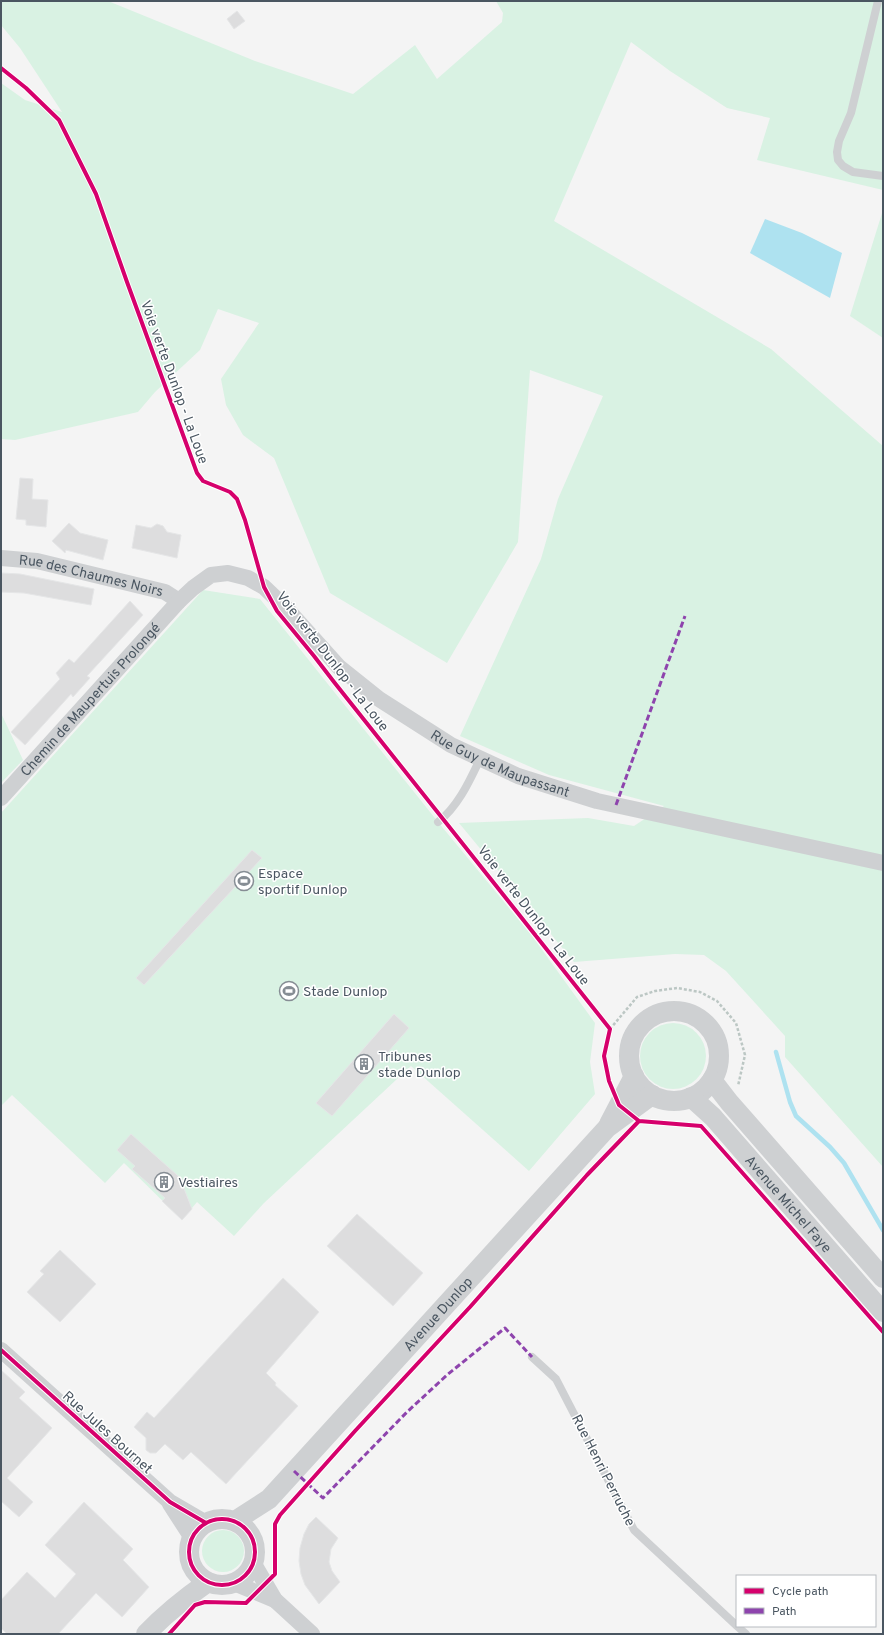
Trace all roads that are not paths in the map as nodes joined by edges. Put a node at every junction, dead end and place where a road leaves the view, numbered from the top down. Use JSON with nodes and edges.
{"nodes":[{"id":1,"x":878,"y":1,"type":"edge"},
{"id":2,"x":883,"y":176,"type":"edge"},
{"id":3,"x":1,"y":558,"type":"edge"},
{"id":4,"x":179,"y":600,"type":"junction"},
{"id":5,"x":480,"y":759,"type":"junction"},
{"id":6,"x":1,"y":798,"type":"edge"},
{"id":7,"x":438,"y":822,"type":"dead end"},
{"id":8,"x":883,"y":863,"type":"edge"},
{"id":9,"x":634,"y":1076,"type":"junction"},
{"id":10,"x":712,"y":1080,"type":"junction"},
{"id":11,"x":652,"y":1095,"type":"junction"},
{"id":12,"x":691,"y":1097,"type":"junction"},
{"id":13,"x":607,"y":1128,"type":"junction"},
{"id":14,"x":883,"y":1278,"type":"edge"},
{"id":15,"x":883,"y":1312,"type":"edge"},
{"id":16,"x":1,"y":1350,"type":"edge"},
{"id":17,"x":532,"y":1357,"type":"dead end"},
{"id":18,"x":269,"y":1499,"type":"junction"},
{"id":19,"x":170,"y":1502,"type":"junction"},
{"id":20,"x":235,"y":1521,"type":"junction"},
{"id":21,"x":206,"y":1523,"type":"junction"},
{"id":22,"x":192,"y":1538,"type":"junction"},
{"id":23,"x":253,"y":1539,"type":"junction"},
{"id":24,"x":254,"y":1564,"type":"junction"},
{"id":25,"x":192,"y":1568,"type":"junction"},
{"id":26,"x":208,"y":1582,"type":"junction"},
{"id":27,"x":234,"y":1583,"type":"junction"},
{"id":28,"x":275,"y":1600,"type":"junction"},
{"id":29,"x":163,"y":1616,"type":"junction"},
{"id":30,"x":736,"y":1625,"type":"edge"},
{"id":31,"x":738,"y":1627,"type":"edge"},
{"id":32,"x":146,"y":1634,"type":"edge"},
{"id":33,"x":312,"y":1634,"type":"edge"},
{"id":34,"x":746,"y":1634,"type":"edge"}],
"edges":[{"from":1,"to":2,"type":"lane"},
{"from":3,"to":4,"type":"street","name":"Rue des Chaumes Noirs"},
{"from":4,"to":5,"type":"street","name":"Rue Guy de Maupassant"},
{"from":4,"to":6,"type":"street","name":"Chemin de Maupertuis Prolongé"},
{"from":5,"to":7,"type":"lane"},
{"from":5,"to":8,"type":"street","name":"Rue Guy de Maupassant"},
{"from":9,"to":10,"type":"street"},
{"from":9,"to":11,"type":"street"},
{"from":9,"to":13,"type":"street","name":"Avenue Dunlop"},
{"from":10,"to":12,"type":"street"},
{"from":10,"to":14,"type":"street","name":"Avenue Michel Faye"},
{"from":11,"to":12,"type":"street"},
{"from":11,"to":13,"type":"street","name":"Avenue Dunlop"},
{"from":12,"to":15,"type":"street","name":"Avenue Michel Faye"},
{"from":13,"to":18,"type":"street","name":"Avenue Dunlop"},
{"from":16,"to":19,"type":"street","name":"Rue Jules Bournet"},
{"from":17,"to":30,"type":"lane","name":"Rue Henri Perruche"},
{"from":18,"to":20,"type":"street","name":"Avenue Dunlop"},
{"from":18,"to":23,"type":"street","name":"Avenue Dunlop"},
{"from":19,"to":21,"type":"street","name":"Rue Jules Bournet"},
{"from":19,"to":22,"type":"street","name":"Rue Jules Bournet"},
{"from":20,"to":21,"type":"street"},
{"from":20,"to":23,"type":"street"},
{"from":21,"to":22,"type":"street"},
{"from":22,"to":25,"type":"street"},
{"from":23,"to":24,"type":"street"},
{"from":24,"to":27,"type":"street"},
{"from":24,"to":28,"type":"street"},
{"from":25,"to":26,"type":"street"},
{"from":25,"to":29,"type":"street"},
{"from":26,"to":27,"type":"street"},
{"from":26,"to":29,"type":"street"},
{"from":27,"to":28,"type":"street"},
{"from":28,"to":33,"type":"street"},
{"from":29,"to":32,"type":"street"},
{"from":31,"to":34,"type":"lane","name":"Rue Henri Perruche"}]}
